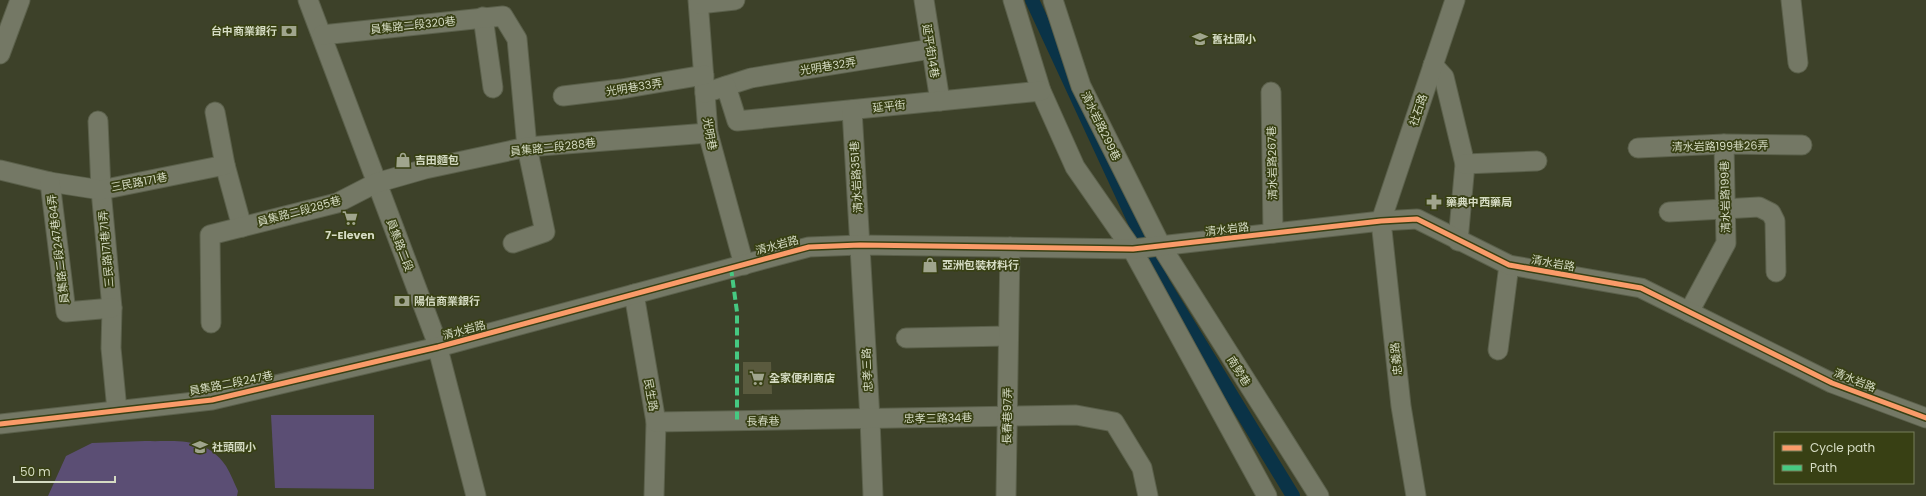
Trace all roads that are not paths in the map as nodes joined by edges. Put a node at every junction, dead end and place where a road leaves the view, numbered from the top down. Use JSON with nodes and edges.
{"nodes":[{"id":1,"x":20,"y":0,"type":"edge"},
{"id":2,"x":308,"y":0,"type":"edge"},
{"id":3,"x":735,"y":0,"type":"edge"},
{"id":4,"x":924,"y":0,"type":"edge"},
{"id":5,"x":1013,"y":0,"type":"edge"},
{"id":6,"x":1053,"y":0,"type":"edge"},
{"id":7,"x":1455,"y":0,"type":"edge"},
{"id":8,"x":1791,"y":0,"type":"edge"},
{"id":9,"x":698,"y":2,"type":"edge"},
{"id":10,"x":483,"y":17,"type":"junction"},
{"id":11,"x":322,"y":35,"type":"junction"},
{"id":12,"x":931,"y":49,"type":"junction"},
{"id":13,"x":0,"y":54,"type":"edge"},
{"id":14,"x":1798,"y":62,"type":"dead end"},
{"id":15,"x":1433,"y":65,"type":"junction"},
{"id":16,"x":704,"y":75,"type":"junction"},
{"id":17,"x":726,"y":86,"type":"junction"},
{"id":18,"x":493,"y":88,"type":"dead end"},
{"id":19,"x":1041,"y":91,"type":"junction"},
{"id":20,"x":1271,"y":92,"type":"dead end"},
{"id":21,"x":705,"y":93,"type":"junction"},
{"id":22,"x":563,"y":96,"type":"dead end"},
{"id":23,"x":940,"y":101,"type":"junction"},
{"id":24,"x":852,"y":110,"type":"junction"},
{"id":25,"x":215,"y":112,"type":"dead end"},
{"id":26,"x":98,"y":121,"type":"dead end"},
{"id":27,"x":708,"y":133,"type":"junction"},
{"id":28,"x":1724,"y":144,"type":"junction"},
{"id":29,"x":1802,"y":145,"type":"dead end"},
{"id":30,"x":528,"y":148,"type":"junction"},
{"id":31,"x":1638,"y":148,"type":"dead end"},
{"id":32,"x":1537,"y":161,"type":"dead end"},
{"id":33,"x":1465,"y":164,"type":"junction"},
{"id":34,"x":225,"y":165,"type":"junction"},
{"id":35,"x":0,"y":170,"type":"edge"},
{"id":36,"x":50,"y":182,"type":"junction"},
{"id":37,"x":376,"y":183,"type":"junction"},
{"id":38,"x":101,"y":190,"type":"junction"},
{"id":39,"x":1725,"y":210,"type":"junction"},
{"id":40,"x":1670,"y":212,"type":"dead end"},
{"id":41,"x":1381,"y":221,"type":"junction"},
{"id":42,"x":242,"y":227,"type":"junction"},
{"id":43,"x":1273,"y":233,"type":"junction"},
{"id":44,"x":1458,"y":241,"type":"junction"},
{"id":45,"x":513,"y":243,"type":"dead end"},
{"id":46,"x":860,"y":245,"type":"junction"},
{"id":47,"x":1160,"y":246,"type":"junction"},
{"id":48,"x":1010,"y":247,"type":"junction"},
{"id":49,"x":1132,"y":249,"type":"junction"},
{"id":50,"x":744,"y":265,"type":"junction"},
{"id":51,"x":1509,"y":265,"type":"junction"},
{"id":52,"x":1776,"y":272,"type":"dead end"},
{"id":53,"x":634,"y":294,"type":"junction"},
{"id":54,"x":112,"y":308,"type":"junction"},
{"id":55,"x":1689,"y":312,"type":"junction"},
{"id":56,"x":211,"y":323,"type":"dead end"},
{"id":57,"x":1008,"y":336,"type":"junction"},
{"id":58,"x":906,"y":338,"type":"dead end"},
{"id":59,"x":438,"y":347,"type":"junction"},
{"id":60,"x":1498,"y":350,"type":"dead end"},
{"id":61,"x":117,"y":410,"type":"junction"},
{"id":62,"x":1006,"y":417,"type":"junction"},
{"id":63,"x":1926,"y":418,"type":"edge"},
{"id":64,"x":870,"y":419,"type":"junction"},
{"id":65,"x":656,"y":422,"type":"junction"},
{"id":66,"x":0,"y":424,"type":"edge"},
{"id":67,"x":476,"y":496,"type":"edge"},
{"id":68,"x":654,"y":496,"type":"edge"},
{"id":69,"x":873,"y":496,"type":"edge"},
{"id":70,"x":1006,"y":496,"type":"edge"},
{"id":71,"x":1148,"y":496,"type":"edge"},
{"id":72,"x":1267,"y":496,"type":"edge"},
{"id":73,"x":1319,"y":496,"type":"edge"},
{"id":74,"x":1416,"y":496,"type":"edge"}],
"edges":[{"from":1,"to":13,"type":"street"},
{"from":2,"to":11,"type":"street","name":"員集路二段"},
{"from":3,"to":9,"type":"street"},
{"from":4,"to":12,"type":"street","name":"延平街14巷"},
{"from":5,"to":19,"type":"street"},
{"from":6,"to":47,"type":"street","name":"清水岩路299巷"},
{"from":7,"to":15,"type":"street","name":"社石路"},
{"from":8,"to":14,"type":"street"},
{"from":9,"to":16,"type":"street","name":"光明巷"},
{"from":10,"to":11,"type":"street","name":"員集路二段320巷"},
{"from":10,"to":18,"type":"street"},
{"from":10,"to":30,"type":"street","name":"員集路二段320巷"},
{"from":11,"to":37,"type":"street","name":"員集路二段"},
{"from":12,"to":17,"type":"street","name":"光明巷32弄"},
{"from":12,"to":23,"type":"street","name":"延平街14巷"},
{"from":15,"to":33,"type":"street"},
{"from":15,"to":41,"type":"street","name":"社石路"},
{"from":16,"to":21,"type":"street","name":"光明巷"},
{"from":16,"to":22,"type":"street","name":"光明巷33弄"},
{"from":17,"to":21,"type":"street","name":"光明巷32弄"},
{"from":17,"to":24,"type":"street","name":"延平街"},
{"from":19,"to":23,"type":"street","name":"延平街"},
{"from":19,"to":49,"type":"street"},
{"from":20,"to":43,"type":"street","name":"清水岩路267巷"},
{"from":21,"to":27,"type":"street","name":"光明巷"},
{"from":23,"to":24,"type":"street","name":"延平街"},
{"from":24,"to":46,"type":"street","name":"清水岩路351巷"},
{"from":25,"to":34,"type":"street"},
{"from":26,"to":38,"type":"street","name":"三民路171巷71弄"},
{"from":27,"to":30,"type":"street","name":"員集路二段288巷"},
{"from":27,"to":50,"type":"street","name":"光明巷"},
{"from":28,"to":29,"type":"street","name":"清水岩路199巷26弄"},
{"from":28,"to":31,"type":"street","name":"清水岩路199巷26弄"},
{"from":28,"to":39,"type":"street","name":"清水岩路199巷"},
{"from":30,"to":37,"type":"street","name":"員集路二段288巷"},
{"from":30,"to":45,"type":"street"},
{"from":32,"to":33,"type":"street"},
{"from":33,"to":44,"type":"street"},
{"from":34,"to":38,"type":"street","name":"三民路171巷"},
{"from":34,"to":42,"type":"street"},
{"from":35,"to":36,"type":"street","name":"三民路171巷"},
{"from":36,"to":38,"type":"street","name":"三民路171巷"},
{"from":36,"to":54,"type":"street","name":"員集路二段247巷64弄"},
{"from":37,"to":42,"type":"street","name":"員集路二段285巷"},
{"from":37,"to":59,"type":"street","name":"員集路二段"},
{"from":38,"to":54,"type":"street","name":"三民路171巷71弄"},
{"from":39,"to":40,"type":"street"},
{"from":39,"to":52,"type":"street"},
{"from":39,"to":55,"type":"street","name":"清水岩路199巷"},
{"from":41,"to":43,"type":"street","name":"清水岩路"},
{"from":41,"to":44,"type":"street","name":"清水岩路"},
{"from":41,"to":74,"type":"street","name":"忠義路"},
{"from":42,"to":56,"type":"street","name":"員集路二段285巷"},
{"from":43,"to":47,"type":"street","name":"清水岩路"},
{"from":44,"to":51,"type":"street","name":"清水岩路"},
{"from":46,"to":48,"type":"street","name":"清水岩路"},
{"from":46,"to":50,"type":"street","name":"清水岩路"},
{"from":46,"to":64,"type":"street","name":"忠孝三路"},
{"from":47,"to":49,"type":"street","name":"清水岩路"},
{"from":47,"to":73,"type":"street","name":"南勢巷"},
{"from":48,"to":49,"type":"street","name":"清水岩路"},
{"from":48,"to":57,"type":"street","name":"長春巷97弄"},
{"from":49,"to":72,"type":"street"},
{"from":50,"to":53,"type":"street","name":"清水岩路"},
{"from":51,"to":55,"type":"street","name":"清水岩路"},
{"from":51,"to":60,"type":"street"},
{"from":53,"to":59,"type":"street","name":"清水岩路"},
{"from":53,"to":65,"type":"street","name":"民生路"},
{"from":54,"to":61,"type":"street"},
{"from":55,"to":63,"type":"street","name":"清水岩路"},
{"from":57,"to":58,"type":"street"},
{"from":57,"to":62,"type":"street","name":"長春巷97弄"},
{"from":59,"to":61,"type":"street","name":"員集路二段247巷"},
{"from":59,"to":67,"type":"street","name":"員集路二段"},
{"from":61,"to":66,"type":"street","name":"員集路二段247巷"},
{"from":62,"to":64,"type":"street","name":"忠孝三路34巷"},
{"from":62,"to":70,"type":"street","name":"長春巷97弄"},
{"from":62,"to":71,"type":"street","name":"忠孝三路34巷"},
{"from":64,"to":65,"type":"street","name":"長春巷"},
{"from":64,"to":69,"type":"street","name":"忠孝三路"},
{"from":65,"to":68,"type":"street","name":"民生路"}]}
